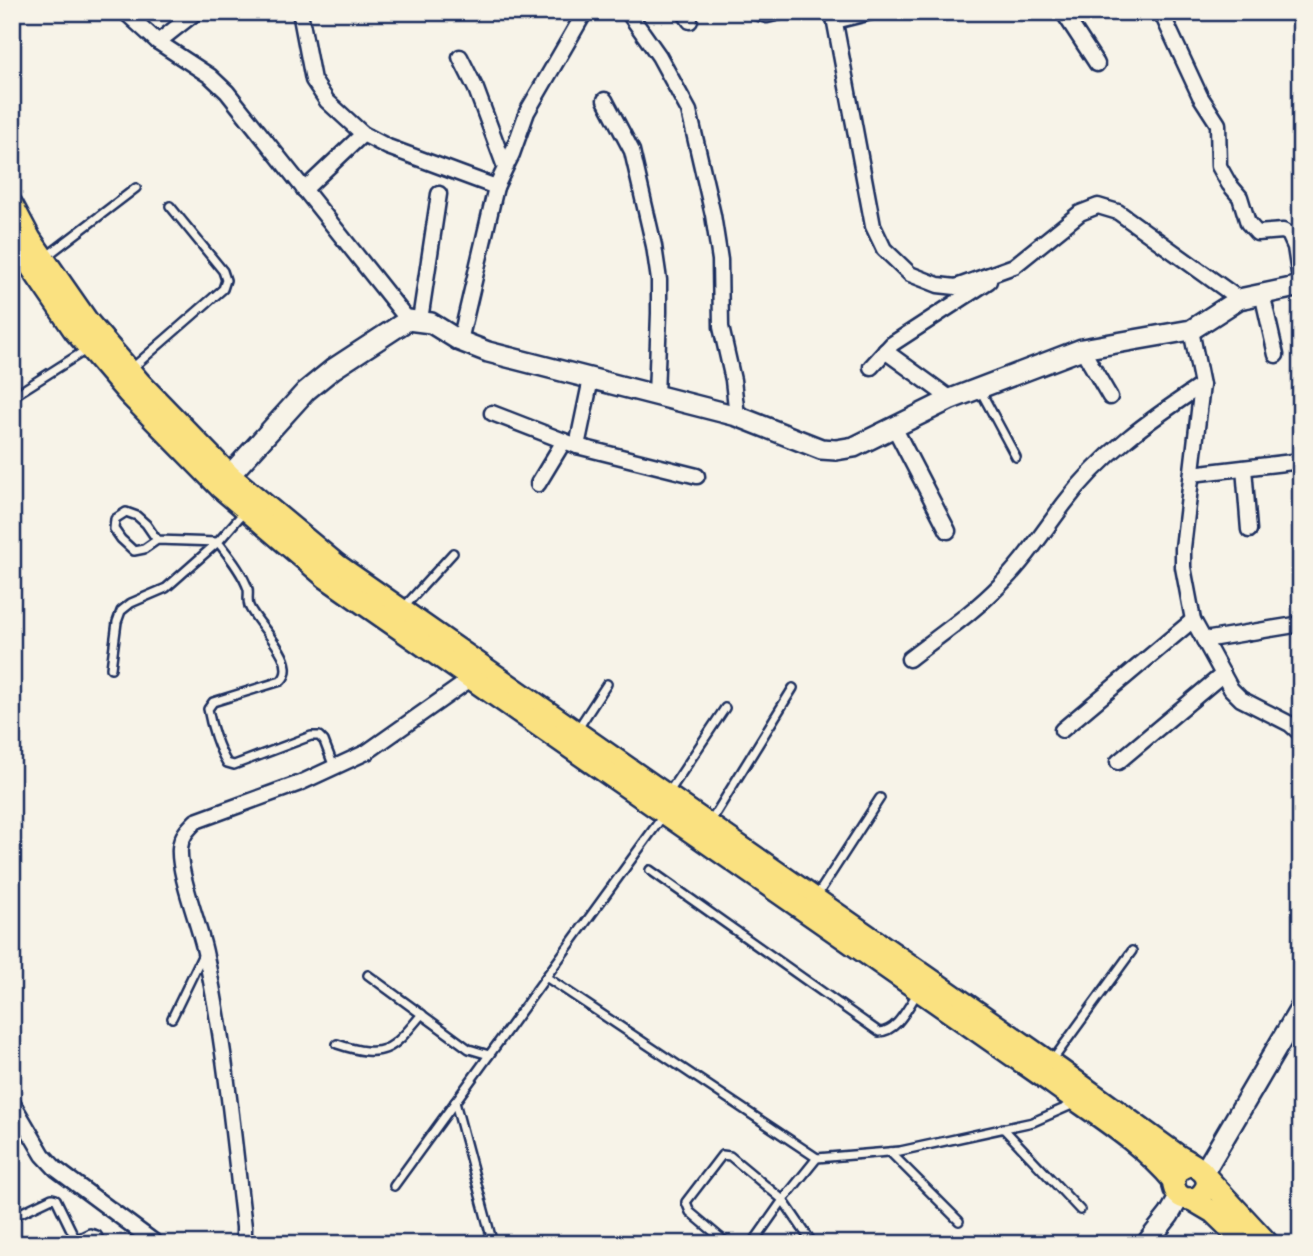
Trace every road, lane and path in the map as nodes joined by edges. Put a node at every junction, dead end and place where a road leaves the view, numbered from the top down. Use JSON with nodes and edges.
{"nodes":[{"id":1,"x":125,"y":12,"type":"edge"},
{"id":2,"x":196,"y":12,"type":"edge"},
{"id":3,"x":300,"y":12,"type":"edge"},
{"id":4,"x":585,"y":12,"type":"edge"},
{"id":5,"x":628,"y":12,"type":"edge"},
{"id":6,"x":756,"y":12,"type":"edge"},
{"id":7,"x":780,"y":12,"type":"edge"},
{"id":8,"x":871,"y":12,"type":"edge"},
{"id":9,"x":1063,"y":12,"type":"edge"},
{"id":10,"x":1161,"y":12,"type":"edge"},
{"id":11,"x":834,"y":17,"type":"edge"},
{"id":12,"x":158,"y":42,"type":"junction"},
{"id":13,"x":460,"y":57,"type":"dead end"},
{"id":14,"x":1097,"y":64,"type":"dead end"},
{"id":15,"x":605,"y":100,"type":"dead end"},
{"id":16,"x":363,"y":134,"type":"junction"},
{"id":17,"x":505,"y":167,"type":"junction"},
{"id":18,"x":496,"y":187,"type":"junction"},
{"id":19,"x":136,"y":188,"type":"dead end"},
{"id":20,"x":304,"y":190,"type":"junction"},
{"id":21,"x":439,"y":194,"type":"dead end"},
{"id":22,"x":12,"y":205,"type":"edge"},
{"id":23,"x":170,"y":206,"type":"dead end"},
{"id":24,"x":15,"y":251,"type":"edge"},
{"id":25,"x":44,"y":259,"type":"junction"},
{"id":26,"x":1014,"y":266,"type":"junction"},
{"id":27,"x":1301,"y":286,"type":"edge"},
{"id":28,"x":1262,"y":293,"type":"junction"},
{"id":29,"x":1239,"y":299,"type":"junction"},
{"id":30,"x":414,"y":320,"type":"junction"},
{"id":31,"x":1191,"y":330,"type":"junction"},
{"id":32,"x":460,"y":341,"type":"junction"},
{"id":33,"x":89,"y":348,"type":"junction"},
{"id":34,"x":1082,"y":349,"type":"junction"},
{"id":35,"x":885,"y":351,"type":"junction"},
{"id":36,"x":1276,"y":355,"type":"dead end"},
{"id":37,"x":871,"y":367,"type":"dead end"},
{"id":38,"x":129,"y":370,"type":"junction"},
{"id":39,"x":591,"y":379,"type":"junction"},
{"id":40,"x":1202,"y":385,"type":"junction"},
{"id":41,"x":979,"y":388,"type":"junction"},
{"id":42,"x":656,"y":396,"type":"junction"},
{"id":43,"x":12,"y":397,"type":"edge"},
{"id":44,"x":1110,"y":397,"type":"dead end"},
{"id":45,"x":951,"y":399,"type":"junction"},
{"id":46,"x":492,"y":413,"type":"dead end"},
{"id":47,"x":737,"y":416,"type":"junction"},
{"id":48,"x":894,"y":427,"type":"junction"},
{"id":49,"x":570,"y":444,"type":"junction"},
{"id":50,"x":1016,"y":457,"type":"dead end"},
{"id":51,"x":1301,"y":461,"type":"edge"},
{"id":52,"x":1244,"y":468,"type":"junction"},
{"id":53,"x":1192,"y":474,"type":"junction"},
{"id":54,"x":697,"y":475,"type":"dead end"},
{"id":55,"x":225,"y":481,"type":"junction"},
{"id":56,"x":538,"y":484,"type":"dead end"},
{"id":57,"x":246,"y":509,"type":"junction"},
{"id":58,"x":1249,"y":530,"type":"dead end"},
{"id":59,"x":948,"y":531,"type":"dead end"},
{"id":60,"x":157,"y":540,"type":"junction"},
{"id":61,"x":218,"y":542,"type":"junction"},
{"id":62,"x":453,"y":553,"type":"dead end"},
{"id":63,"x":401,"y":610,"type":"junction"},
{"id":64,"x":1193,"y":620,"type":"junction"},
{"id":65,"x":1301,"y":624,"type":"edge"},
{"id":66,"x":1204,"y":640,"type":"junction"},
{"id":67,"x":909,"y":659,"type":"dead end"},
{"id":68,"x":111,"y":668,"type":"dead end"},
{"id":69,"x":1223,"y":674,"type":"junction"},
{"id":70,"x":472,"y":678,"type":"junction"},
{"id":71,"x":607,"y":684,"type":"dead end"},
{"id":72,"x":793,"y":688,"type":"dead end"},
{"id":73,"x":726,"y":708,"type":"dead end"},
{"id":74,"x":1299,"y":729,"type":"edge"},
{"id":75,"x":1062,"y":730,"type":"dead end"},
{"id":76,"x":576,"y":732,"type":"junction"},
{"id":77,"x":1118,"y":762,"type":"dead end"},
{"id":78,"x":334,"y":767,"type":"junction"},
{"id":79,"x":880,"y":798,"type":"dead end"},
{"id":80,"x":666,"y":804,"type":"junction"},
{"id":81,"x":709,"y":825,"type":"junction"},
{"id":82,"x":650,"y":870,"type":"dead end"},
{"id":83,"x":815,"y":899,"type":"junction"},
{"id":84,"x":205,"y":951,"type":"junction"},
{"id":85,"x":1132,"y":951,"type":"dead end"},
{"id":86,"x":368,"y":975,"type":"dead end"},
{"id":87,"x":546,"y":977,"type":"junction"},
{"id":88,"x":919,"y":990,"type":"junction"},
{"id":89,"x":1301,"y":1007,"type":"edge"},
{"id":90,"x":422,"y":1014,"type":"junction"},
{"id":91,"x":172,"y":1018,"type":"dead end"},
{"id":92,"x":337,"y":1044,"type":"dead end"},
{"id":93,"x":489,"y":1055,"type":"junction"},
{"id":94,"x":1051,"y":1063,"type":"junction"},
{"id":95,"x":12,"y":1102,"type":"edge"},
{"id":96,"x":455,"y":1102,"type":"junction"},
{"id":97,"x":1078,"y":1102,"type":"junction"},
{"id":98,"x":1003,"y":1128,"type":"junction"},
{"id":99,"x":890,"y":1152,"type":"junction"},
{"id":100,"x":817,"y":1158,"type":"junction"},
{"id":101,"x":1202,"y":1172,"type":"junction"},
{"id":102,"x":394,"y":1186,"type":"dead end"},
{"id":103,"x":1182,"y":1192,"type":"junction"},
{"id":104,"x":783,"y":1200,"type":"junction"},
{"id":105,"x":1080,"y":1210,"type":"dead end"},
{"id":106,"x":12,"y":1217,"type":"edge"},
{"id":107,"x":959,"y":1221,"type":"dead end"},
{"id":108,"x":76,"y":1240,"type":"junction"},
{"id":109,"x":67,"y":1244,"type":"edge"},
{"id":110,"x":101,"y":1244,"type":"edge"},
{"id":111,"x":157,"y":1244,"type":"edge"},
{"id":112,"x":240,"y":1244,"type":"edge"},
{"id":113,"x":493,"y":1244,"type":"edge"},
{"id":114,"x":728,"y":1244,"type":"edge"},
{"id":115,"x":752,"y":1244,"type":"edge"},
{"id":116,"x":813,"y":1244,"type":"edge"},
{"id":117,"x":1146,"y":1244,"type":"edge"},
{"id":118,"x":1247,"y":1244,"type":"edge"},
{"id":119,"x":1268,"y":1244,"type":"edge"}],
"edges":[{"from":1,"to":12,"type":"street"},
{"from":2,"to":12,"type":"street"},
{"from":3,"to":16,"type":"street"},
{"from":4,"to":17,"type":"street"},
{"from":5,"to":47,"type":"street"},
{"from":6,"to":7,"type":"street"},
{"from":8,"to":11,"type":"street"},
{"from":9,"to":14,"type":"street"},
{"from":10,"to":27,"type":"street"},
{"from":11,"to":26,"type":"street"},
{"from":12,"to":20,"type":"street"},
{"from":13,"to":17,"type":"street"},
{"from":15,"to":42,"type":"street"},
{"from":16,"to":18,"type":"street"},
{"from":16,"to":20,"type":"street"},
{"from":17,"to":18,"type":"street"},
{"from":18,"to":32,"type":"street"},
{"from":19,"to":25,"type":"lane"},
{"from":20,"to":30,"type":"street"},
{"from":21,"to":30,"type":"street"},
{"from":22,"to":25,"type":"main road"},
{"from":23,"to":38,"type":"lane"},
{"from":24,"to":33,"type":"main road"},
{"from":25,"to":38,"type":"main road"},
{"from":26,"to":29,"type":"street"},
{"from":26,"to":35,"type":"street"},
{"from":27,"to":28,"type":"street"},
{"from":28,"to":29,"type":"street"},
{"from":28,"to":36,"type":"street"},
{"from":29,"to":31,"type":"street"},
{"from":30,"to":32,"type":"street"},
{"from":30,"to":55,"type":"street"},
{"from":31,"to":34,"type":"street"},
{"from":31,"to":40,"type":"street"},
{"from":32,"to":39,"type":"street"},
{"from":33,"to":43,"type":"lane"},
{"from":33,"to":55,"type":"main road"},
{"from":34,"to":41,"type":"street"},
{"from":34,"to":44,"type":"street"},
{"from":35,"to":37,"type":"street"},
{"from":35,"to":45,"type":"street"},
{"from":38,"to":55,"type":"main road"},
{"from":39,"to":42,"type":"street"},
{"from":39,"to":49,"type":"street"},
{"from":40,"to":53,"type":"street"},
{"from":40,"to":67,"type":"street"},
{"from":41,"to":45,"type":"street"},
{"from":41,"to":50,"type":"lane"},
{"from":42,"to":47,"type":"street"},
{"from":45,"to":48,"type":"street"},
{"from":46,"to":49,"type":"street"},
{"from":47,"to":48,"type":"street"},
{"from":48,"to":59,"type":"street"},
{"from":49,"to":54,"type":"street"},
{"from":49,"to":56,"type":"street"},
{"from":51,"to":52,"type":"street"},
{"from":52,"to":53,"type":"street"},
{"from":52,"to":58,"type":"street"},
{"from":53,"to":64,"type":"street"},
{"from":55,"to":57,"type":"main road"},
{"from":55,"to":63,"type":"main road"},
{"from":57,"to":61,"type":"lane"},
{"from":57,"to":70,"type":"main road"},
{"from":60,"to":60,"type":"lane"},
{"from":60,"to":61,"type":"lane"},
{"from":61,"to":68,"type":"lane"},
{"from":61,"to":78,"type":"lane"},
{"from":62,"to":63,"type":"lane"},
{"from":63,"to":76,"type":"main road"},
{"from":64,"to":66,"type":"street"},
{"from":64,"to":75,"type":"street"},
{"from":65,"to":66,"type":"street"},
{"from":66,"to":69,"type":"street"},
{"from":69,"to":74,"type":"street"},
{"from":69,"to":77,"type":"street"},
{"from":70,"to":78,"type":"street"},
{"from":70,"to":80,"type":"main road"},
{"from":71,"to":76,"type":"lane"},
{"from":72,"to":81,"type":"lane"},
{"from":73,"to":80,"type":"lane"},
{"from":76,"to":80,"type":"main road"},
{"from":78,"to":84,"type":"street"},
{"from":79,"to":83,"type":"lane"},
{"from":80,"to":81,"type":"main road"},
{"from":80,"to":87,"type":"lane"},
{"from":80,"to":88,"type":"main road"},
{"from":81,"to":83,"type":"main road"},
{"from":82,"to":88,"type":"lane"},
{"from":83,"to":94,"type":"main road"},
{"from":84,"to":91,"type":"lane"},
{"from":84,"to":112,"type":"street"},
{"from":85,"to":94,"type":"lane"},
{"from":86,"to":90,"type":"lane"},
{"from":87,"to":93,"type":"lane"},
{"from":87,"to":100,"type":"lane"},
{"from":88,"to":97,"type":"main road"},
{"from":89,"to":101,"type":"street"},
{"from":90,"to":92,"type":"lane"},
{"from":90,"to":93,"type":"lane"},
{"from":93,"to":96,"type":"lane"},
{"from":94,"to":101,"type":"main road"},
{"from":95,"to":111,"type":"street"},
{"from":96,"to":102,"type":"lane"},
{"from":96,"to":113,"type":"lane"},
{"from":97,"to":98,"type":"lane"},
{"from":97,"to":103,"type":"main road"},
{"from":98,"to":99,"type":"lane"},
{"from":98,"to":105,"type":"lane"},
{"from":99,"to":100,"type":"lane"},
{"from":99,"to":107,"type":"lane"},
{"from":100,"to":104,"type":"lane"},
{"from":101,"to":103,"type":"main road"},
{"from":101,"to":103,"type":"main road"},
{"from":101,"to":119,"type":"main road"},
{"from":103,"to":117,"type":"street"},
{"from":103,"to":118,"type":"main road"},
{"from":104,"to":114,"type":"lane"},
{"from":104,"to":115,"type":"lane"},
{"from":104,"to":116,"type":"lane"},
{"from":106,"to":108,"type":"lane"},
{"from":108,"to":109,"type":"lane"},
{"from":108,"to":110,"type":"lane"}]}
